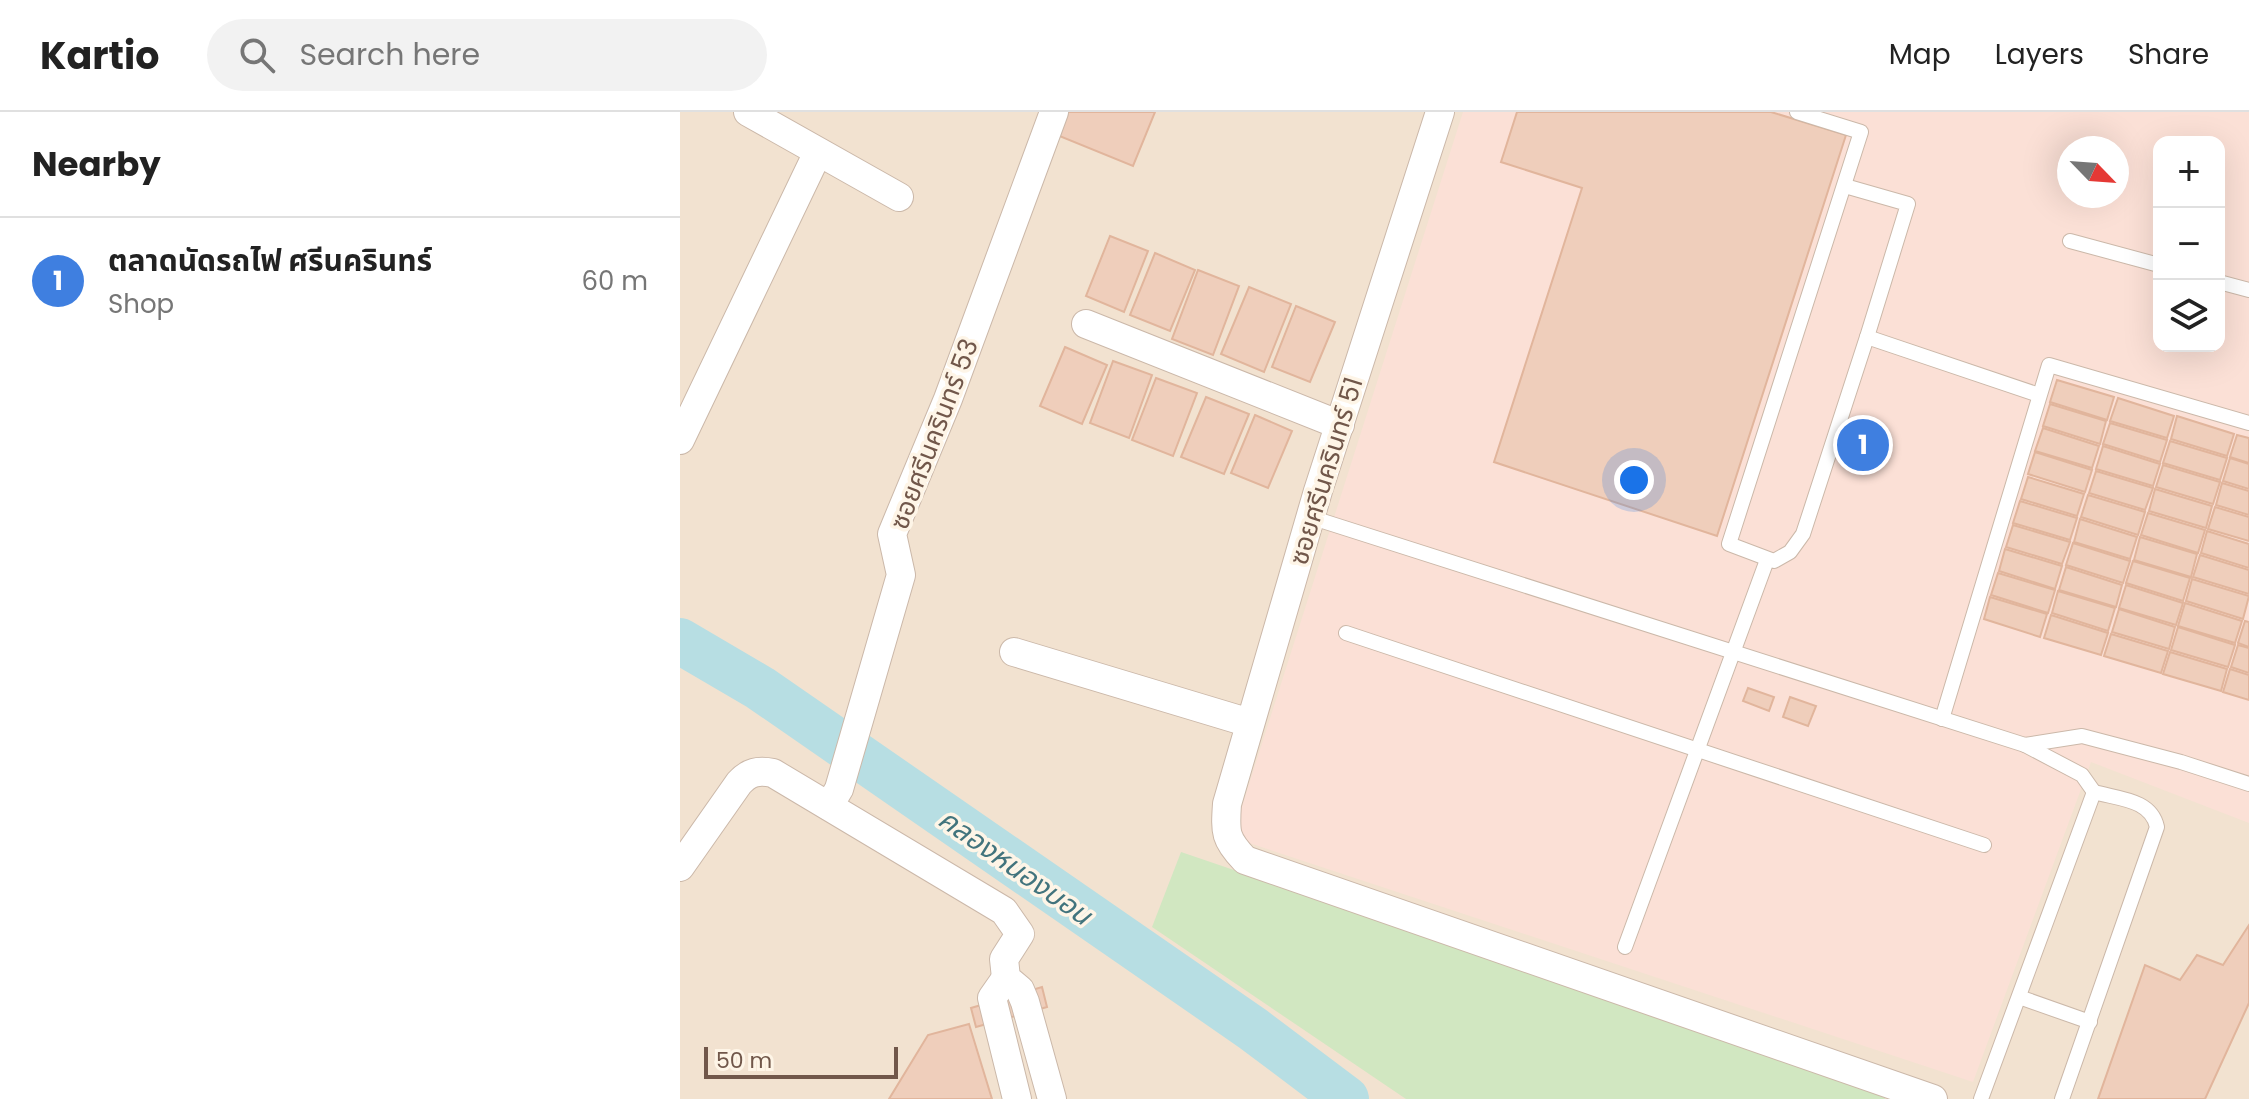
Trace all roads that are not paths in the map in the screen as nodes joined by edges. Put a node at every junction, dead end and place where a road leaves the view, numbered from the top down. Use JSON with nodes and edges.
{"nodes":[{"id":1,"x":748,"y":112,"type":"edge"},
{"id":2,"x":1054,"y":112,"type":"edge"},
{"id":3,"x":1440,"y":112,"type":"edge"},
{"id":4,"x":1797,"y":112,"type":"edge"},
{"id":5,"x":818,"y":152,"type":"junction"},
{"id":6,"x":1845,"y":186,"type":"junction"},
{"id":7,"x":899,"y":197,"type":"dead end"},
{"id":8,"x":2070,"y":241,"type":"dead end"},
{"id":9,"x":2153,"y":263,"type":"edge"},
{"id":10,"x":2225,"y":284,"type":"edge"},
{"id":11,"x":2249,"y":290,"type":"edge"},
{"id":12,"x":1086,"y":324,"type":"dead end"},
{"id":13,"x":1867,"y":337,"type":"junction"},
{"id":14,"x":2039,"y":395,"type":"junction"},
{"id":15,"x":2249,"y":423,"type":"edge"},
{"id":16,"x":1340,"y":425,"type":"junction"},
{"id":17,"x":680,"y":440,"type":"edge"},
{"id":18,"x":1310,"y":517,"type":"junction"},
{"id":19,"x":1767,"y":560,"type":"junction"},
{"id":20,"x":1346,"y":633,"type":"dead end"},
{"id":21,"x":1014,"y":652,"type":"dead end"},
{"id":22,"x":1734,"y":652,"type":"junction"},
{"id":23,"x":1942,"y":719,"type":"junction"},
{"id":24,"x":1250,"y":723,"type":"junction"},
{"id":25,"x":2025,"y":745,"type":"junction"},
{"id":26,"x":1699,"y":751,"type":"junction"},
{"id":27,"x":2249,"y":784,"type":"edge"},
{"id":28,"x":2094,"y":792,"type":"junction"},
{"id":29,"x":834,"y":798,"type":"junction"},
{"id":30,"x":1984,"y":845,"type":"dead end"},
{"id":31,"x":680,"y":867,"type":"edge"},
{"id":32,"x":1625,"y":947,"type":"dead end"},
{"id":33,"x":1006,"y":978,"type":"junction"},
{"id":34,"x":2019,"y":997,"type":"junction"},
{"id":35,"x":2090,"y":1022,"type":"junction"},
{"id":36,"x":1017,"y":1099,"type":"edge"},
{"id":37,"x":1052,"y":1099,"type":"edge"},
{"id":38,"x":1933,"y":1099,"type":"edge"},
{"id":39,"x":1981,"y":1099,"type":"edge"},
{"id":40,"x":2062,"y":1099,"type":"edge"}],
"edges":[{"from":1,"to":5,"type":"street"},
{"from":2,"to":29,"type":"street","name":"ซอยศรีนครินทร์ 53"},
{"from":3,"to":16,"type":"street","name":"ซอยศรีนครินทร์ 51"},
{"from":4,"to":6,"type":"lane"},
{"from":5,"to":7,"type":"street"},
{"from":5,"to":17,"type":"street"},
{"from":6,"to":13,"type":"lane"},
{"from":6,"to":19,"type":"lane"},
{"from":8,"to":9,"type":"lane"},
{"from":10,"to":11,"type":"lane"},
{"from":12,"to":16,"type":"street"},
{"from":13,"to":14,"type":"lane"},
{"from":13,"to":19,"type":"lane"},
{"from":14,"to":15,"type":"lane"},
{"from":14,"to":23,"type":"lane"},
{"from":16,"to":18,"type":"street","name":"ซอยศรีนครินทร์ 51"},
{"from":18,"to":22,"type":"lane"},
{"from":18,"to":24,"type":"street","name":"ซอยศรีนครินทร์ 51"},
{"from":19,"to":22,"type":"lane"},
{"from":20,"to":26,"type":"lane"},
{"from":21,"to":24,"type":"street"},
{"from":22,"to":23,"type":"lane"},
{"from":22,"to":26,"type":"lane"},
{"from":23,"to":25,"type":"lane"},
{"from":24,"to":38,"type":"street","name":"ซอยศรีนครินทร์ 51"},
{"from":25,"to":27,"type":"lane"},
{"from":25,"to":28,"type":"lane"},
{"from":26,"to":30,"type":"lane"},
{"from":26,"to":32,"type":"lane"},
{"from":28,"to":34,"type":"lane"},
{"from":28,"to":35,"type":"lane"},
{"from":29,"to":31,"type":"street"},
{"from":29,"to":33,"type":"street"},
{"from":33,"to":36,"type":"street"},
{"from":33,"to":37,"type":"street"},
{"from":34,"to":35,"type":"lane"},
{"from":34,"to":39,"type":"lane"},
{"from":35,"to":40,"type":"lane"}]}
